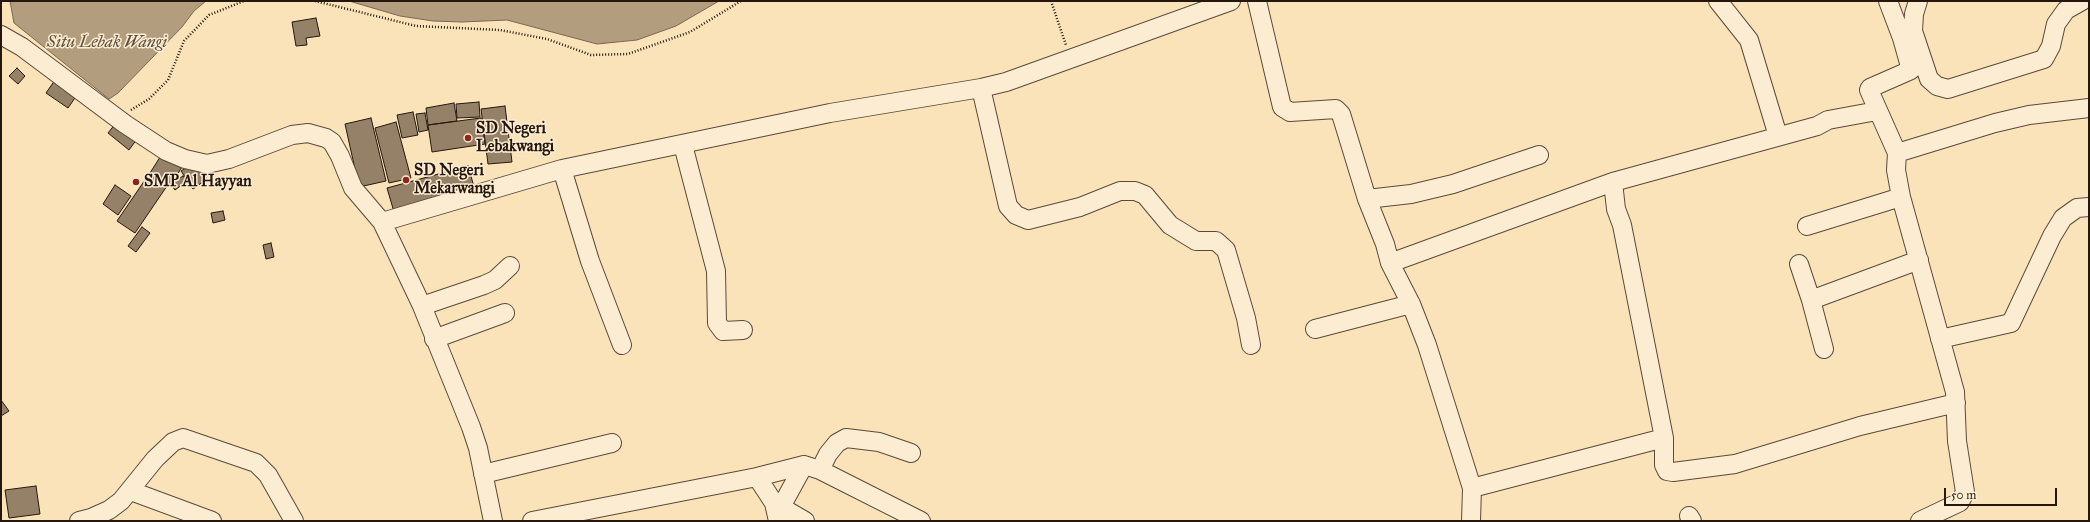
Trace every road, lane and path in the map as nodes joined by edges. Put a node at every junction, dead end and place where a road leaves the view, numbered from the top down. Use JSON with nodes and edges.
{"nodes":[{"id":1,"x":244,"y":1,"type":"edge"},
{"id":2,"x":315,"y":1,"type":"edge"},
{"id":3,"x":741,"y":1,"type":"edge"},
{"id":4,"x":1051,"y":1,"type":"edge"},
{"id":5,"x":1231,"y":1,"type":"edge"},
{"id":6,"x":1257,"y":1,"type":"edge"},
{"id":7,"x":1718,"y":1,"type":"edge"},
{"id":8,"x":1888,"y":1,"type":"edge"},
{"id":9,"x":1918,"y":1,"type":"edge"},
{"id":10,"x":2082,"y":1,"type":"edge"},
{"id":11,"x":1,"y":35,"type":"edge"},
{"id":12,"x":1071,"y":59,"type":"junction"},
{"id":13,"x":981,"y":88,"type":"junction"},
{"id":14,"x":2089,"y":108,"type":"edge"},
{"id":15,"x":1877,"y":111,"type":"junction"},
{"id":16,"x":118,"y":119,"type":"junction"},
{"id":17,"x":1778,"y":136,"type":"junction"},
{"id":18,"x":683,"y":145,"type":"junction"},
{"id":19,"x":1897,"y":153,"type":"junction"},
{"id":20,"x":1539,"y":155,"type":"dead end"},
{"id":21,"x":562,"y":169,"type":"junction"},
{"id":22,"x":1613,"y":182,"type":"junction"},
{"id":23,"x":1901,"y":197,"type":"junction"},
{"id":24,"x":1367,"y":199,"type":"junction"},
{"id":25,"x":2089,"y":206,"type":"edge"},
{"id":26,"x":382,"y":222,"type":"junction"},
{"id":27,"x":1807,"y":226,"type":"dead end"},
{"id":28,"x":1919,"y":260,"type":"junction"},
{"id":29,"x":1390,"y":263,"type":"junction"},
{"id":30,"x":1799,"y":264,"type":"dead end"},
{"id":31,"x":510,"y":266,"type":"dead end"},
{"id":32,"x":1811,"y":300,"type":"junction"},
{"id":33,"x":1411,"y":304,"type":"junction"},
{"id":34,"x":422,"y":306,"type":"junction"},
{"id":35,"x":505,"y":313,"type":"dead end"},
{"id":36,"x":1315,"y":329,"type":"dead end"},
{"id":37,"x":742,"y":330,"type":"dead end"},
{"id":38,"x":434,"y":339,"type":"junction"},
{"id":39,"x":1940,"y":339,"type":"junction"},
{"id":40,"x":622,"y":345,"type":"dead end"},
{"id":41,"x":1251,"y":345,"type":"dead end"},
{"id":42,"x":1824,"y":349,"type":"dead end"},
{"id":43,"x":1956,"y":403,"type":"junction"},
{"id":44,"x":1664,"y":438,"type":"junction"},
{"id":45,"x":612,"y":443,"type":"dead end"},
{"id":46,"x":911,"y":453,"type":"dead end"},
{"id":47,"x":812,"y":468,"type":"junction"},
{"id":48,"x":483,"y":474,"type":"junction"},
{"id":49,"x":757,"y":477,"type":"junction"},
{"id":50,"x":1472,"y":488,"type":"junction"},
{"id":51,"x":131,"y":491,"type":"junction"},
{"id":52,"x":778,"y":510,"type":"edge"},
{"id":53,"x":79,"y":521,"type":"edge"},
{"id":54,"x":212,"y":521,"type":"edge"},
{"id":55,"x":294,"y":521,"type":"edge"},
{"id":56,"x":493,"y":521,"type":"edge"},
{"id":57,"x":532,"y":521,"type":"edge"},
{"id":58,"x":805,"y":521,"type":"edge"},
{"id":59,"x":921,"y":521,"type":"edge"},
{"id":60,"x":1471,"y":521,"type":"edge"},
{"id":61,"x":1920,"y":521,"type":"edge"}],
"edges":[{"from":1,"to":16,"type":"path"},
{"from":2,"to":3,"type":"path"},
{"from":4,"to":12,"type":"path"},
{"from":5,"to":12,"type":"street"},
{"from":6,"to":24,"type":"street"},
{"from":7,"to":17,"type":"street"},
{"from":8,"to":15,"type":"street"},
{"from":9,"to":10,"type":"street"},
{"from":11,"to":16,"type":"street"},
{"from":12,"to":13,"type":"street"},
{"from":13,"to":18,"type":"street"},
{"from":13,"to":41,"type":"street"},
{"from":14,"to":19,"type":"street"},
{"from":15,"to":17,"type":"street"},
{"from":15,"to":19,"type":"street"},
{"from":16,"to":26,"type":"street"},
{"from":17,"to":22,"type":"street"},
{"from":18,"to":21,"type":"street"},
{"from":18,"to":37,"type":"street"},
{"from":19,"to":23,"type":"street"},
{"from":20,"to":24,"type":"street"},
{"from":21,"to":26,"type":"street"},
{"from":21,"to":40,"type":"street"},
{"from":22,"to":29,"type":"street"},
{"from":22,"to":44,"type":"street"},
{"from":23,"to":27,"type":"street"},
{"from":23,"to":28,"type":"street"},
{"from":24,"to":29,"type":"street"},
{"from":25,"to":39,"type":"street"},
{"from":26,"to":34,"type":"street"},
{"from":28,"to":32,"type":"street"},
{"from":28,"to":39,"type":"street"},
{"from":29,"to":33,"type":"street"},
{"from":30,"to":32,"type":"street"},
{"from":31,"to":34,"type":"street"},
{"from":32,"to":42,"type":"street"},
{"from":33,"to":36,"type":"street"},
{"from":33,"to":50,"type":"street"},
{"from":34,"to":38,"type":"street"},
{"from":35,"to":38,"type":"street"},
{"from":38,"to":48,"type":"street"},
{"from":39,"to":43,"type":"street"},
{"from":43,"to":44,"type":"street"},
{"from":43,"to":61,"type":"street"},
{"from":44,"to":50,"type":"street"},
{"from":45,"to":48,"type":"street"},
{"from":46,"to":47,"type":"street"},
{"from":47,"to":49,"type":"street"},
{"from":47,"to":52,"type":"street"},
{"from":47,"to":59,"type":"street"},
{"from":48,"to":56,"type":"street"},
{"from":49,"to":52,"type":"street"},
{"from":49,"to":57,"type":"street"},
{"from":50,"to":60,"type":"street"},
{"from":51,"to":53,"type":"street"},
{"from":51,"to":54,"type":"street"},
{"from":51,"to":55,"type":"street"},
{"from":52,"to":58,"type":"street"}]}
